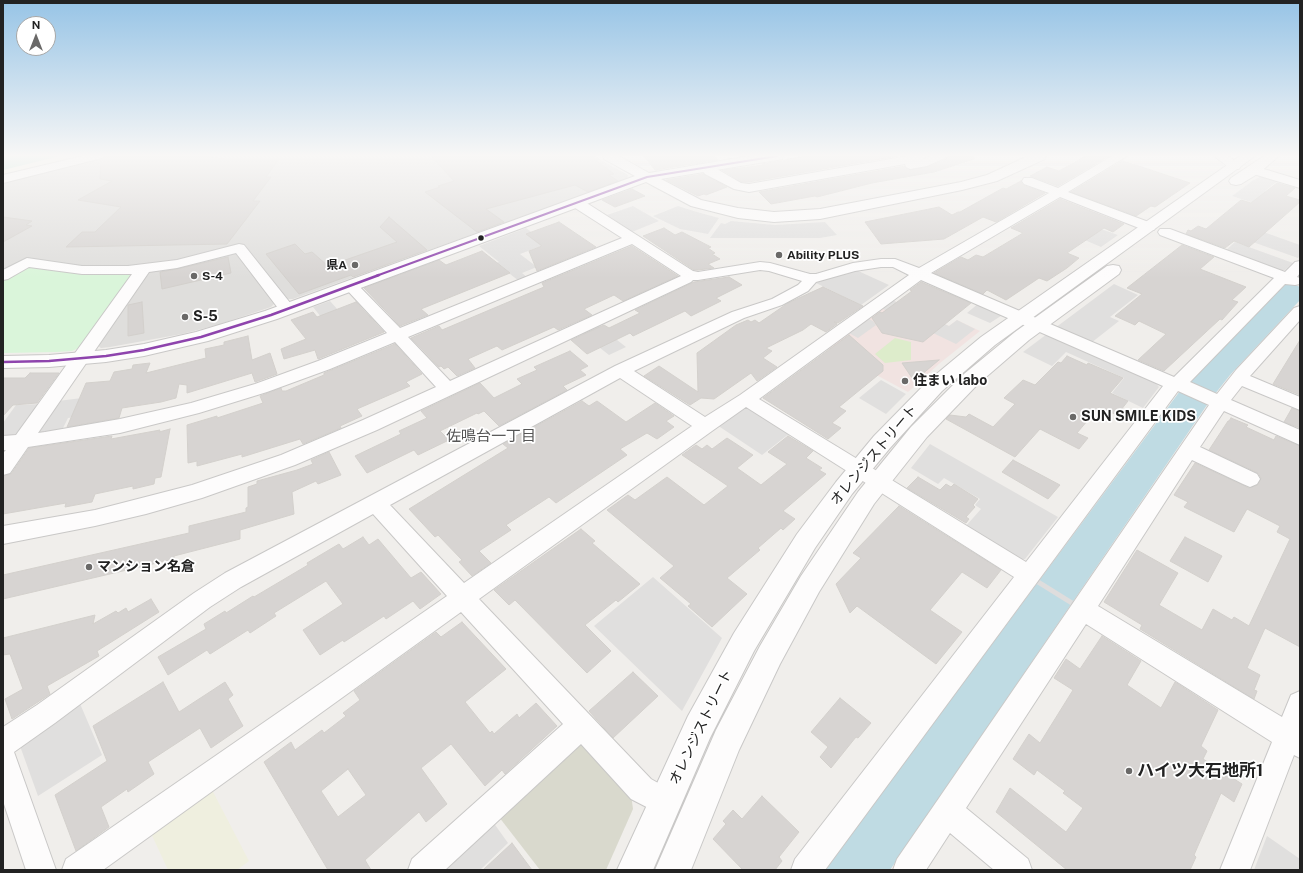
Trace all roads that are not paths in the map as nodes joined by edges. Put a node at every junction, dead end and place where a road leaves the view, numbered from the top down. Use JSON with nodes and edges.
{"nodes":[{"id":1,"x":595,"y":197,"type":"edge"},
{"id":2,"x":683,"y":197,"type":"edge"},
{"id":3,"x":908,"y":197,"type":"edge"},
{"id":4,"x":1053,"y":197,"type":"edge"},
{"id":5,"x":1069,"y":197,"type":"edge"},
{"id":6,"x":1196,"y":197,"type":"edge"},
{"id":7,"x":577,"y":203,"type":"junction"},
{"id":8,"x":1157,"y":229,"type":"junction"},
{"id":9,"x":632,"y":239,"type":"junction"},
{"id":10,"x":1300,"y":265,"type":"edge"},
{"id":11,"x":144,"y":268,"type":"junction"},
{"id":12,"x":920,"y":274,"type":"junction"},
{"id":13,"x":689,"y":275,"type":"junction"},
{"id":14,"x":3,"y":276,"type":"edge"},
{"id":15,"x":811,"y":278,"type":"junction"},
{"id":16,"x":1293,"y":280,"type":"edge"},
{"id":17,"x":351,"y":286,"type":"junction"},
{"id":18,"x":287,"y":309,"type":"junction"},
{"id":19,"x":1300,"y":311,"type":"edge"},
{"id":20,"x":1029,"y":321,"type":"junction"},
{"id":21,"x":397,"y":335,"type":"junction"},
{"id":22,"x":80,"y":359,"type":"junction"},
{"id":23,"x":3,"y":362,"type":"edge"},
{"id":24,"x":621,"y":370,"type":"junction"},
{"id":25,"x":1239,"y":378,"type":"junction"},
{"id":26,"x":1178,"y":384,"type":"junction"},
{"id":27,"x":448,"y":389,"type":"junction"},
{"id":28,"x":746,"y":399,"type":"junction"},
{"id":29,"x":1218,"y":402,"type":"junction"},
{"id":30,"x":1300,"y":404,"type":"edge"},
{"id":31,"x":705,"y":426,"type":"junction"},
{"id":32,"x":1300,"y":438,"type":"edge"},
{"id":33,"x":22,"y":441,"type":"junction"},
{"id":34,"x":3,"y":443,"type":"edge"},
{"id":35,"x":1189,"y":450,"type":"junction"},
{"id":36,"x":3,"y":468,"type":"edge"},
{"id":37,"x":859,"y":469,"type":"junction"},
{"id":38,"x":1250,"y":479,"type":"dead end"},
{"id":39,"x":879,"y":481,"type":"junction"},
{"id":40,"x":375,"y":503,"type":"junction"},
{"id":41,"x":3,"y":535,"type":"edge"},
{"id":42,"x":1028,"y":576,"type":"junction"},
{"id":43,"x":462,"y":597,"type":"junction"},
{"id":44,"x":1082,"y":609,"type":"junction"},
{"id":45,"x":1300,"y":704,"type":"edge"},
{"id":46,"x":581,"y":725,"type":"junction"},
{"id":47,"x":1294,"y":740,"type":"edge"},
{"id":48,"x":4,"y":744,"type":"edge"},
{"id":49,"x":664,"y":802,"type":"junction"},
{"id":50,"x":947,"y":811,"type":"junction"},
{"id":51,"x":41,"y":870,"type":"edge"},
{"id":52,"x":77,"y":870,"type":"edge"},
{"id":53,"x":423,"y":870,"type":"edge"},
{"id":54,"x":634,"y":870,"type":"edge"},
{"id":55,"x":673,"y":870,"type":"edge"},
{"id":56,"x":806,"y":870,"type":"edge"},
{"id":57,"x":908,"y":870,"type":"edge"},
{"id":58,"x":1017,"y":870,"type":"edge"},
{"id":59,"x":1236,"y":870,"type":"edge"}],
"edges":[{"from":1,"to":7,"type":"street"},
{"from":2,"to":3,"type":"street"},
{"from":4,"to":12,"type":"street"},
{"from":5,"to":8,"type":"street"},
{"from":6,"to":8,"type":"street","name":"オレンジストリート"},
{"from":7,"to":9,"type":"street"},
{"from":7,"to":17,"type":"street"},
{"from":8,"to":16,"type":"street"},
{"from":8,"to":20,"type":"street","name":"オレンジストリート"},
{"from":9,"to":13,"type":"street"},
{"from":9,"to":21,"type":"street"},
{"from":10,"to":16,"type":"street"},
{"from":11,"to":14,"type":"street"},
{"from":11,"to":18,"type":"street"},
{"from":11,"to":22,"type":"street"},
{"from":12,"to":15,"type":"street"},
{"from":12,"to":20,"type":"street"},
{"from":12,"to":28,"type":"street"},
{"from":13,"to":15,"type":"street"},
{"from":13,"to":27,"type":"street"},
{"from":15,"to":24,"type":"street"},
{"from":16,"to":26,"type":"street"},
{"from":17,"to":18,"type":"street"},
{"from":17,"to":21,"type":"street"},
{"from":18,"to":22,"type":"street"},
{"from":19,"to":25,"type":"street"},
{"from":20,"to":26,"type":"street"},
{"from":20,"to":37,"type":"street","name":"オレンジストリート"},
{"from":20,"to":39,"type":"street","name":"オレンジストリート"},
{"from":21,"to":27,"type":"street"},
{"from":21,"to":33,"type":"street"},
{"from":22,"to":23,"type":"street"},
{"from":22,"to":33,"type":"street"},
{"from":24,"to":31,"type":"street"},
{"from":24,"to":40,"type":"street"},
{"from":25,"to":29,"type":"street"},
{"from":25,"to":30,"type":"street"},
{"from":26,"to":29,"type":"street"},
{"from":26,"to":42,"type":"street"},
{"from":27,"to":41,"type":"street"},
{"from":28,"to":31,"type":"street"},
{"from":28,"to":37,"type":"street"},
{"from":29,"to":32,"type":"street"},
{"from":29,"to":35,"type":"street"},
{"from":31,"to":43,"type":"street"},
{"from":33,"to":34,"type":"street"},
{"from":33,"to":36,"type":"street"},
{"from":35,"to":38,"type":"street"},
{"from":35,"to":44,"type":"street"},
{"from":37,"to":39,"type":"street"},
{"from":37,"to":49,"type":"street","name":"オレンジストリート"},
{"from":39,"to":42,"type":"street"},
{"from":39,"to":55,"type":"street","name":"オレンジストリート"},
{"from":40,"to":43,"type":"street"},
{"from":40,"to":48,"type":"street"},
{"from":42,"to":56,"type":"street"},
{"from":43,"to":46,"type":"street"},
{"from":43,"to":52,"type":"street"},
{"from":44,"to":47,"type":"street"},
{"from":44,"to":50,"type":"street"},
{"from":45,"to":47,"type":"street"},
{"from":46,"to":49,"type":"street"},
{"from":46,"to":53,"type":"street"},
{"from":47,"to":59,"type":"street"},
{"from":48,"to":51,"type":"street"},
{"from":49,"to":54,"type":"street","name":"オレンジストリート"},
{"from":50,"to":57,"type":"street"},
{"from":50,"to":58,"type":"street"}]}
